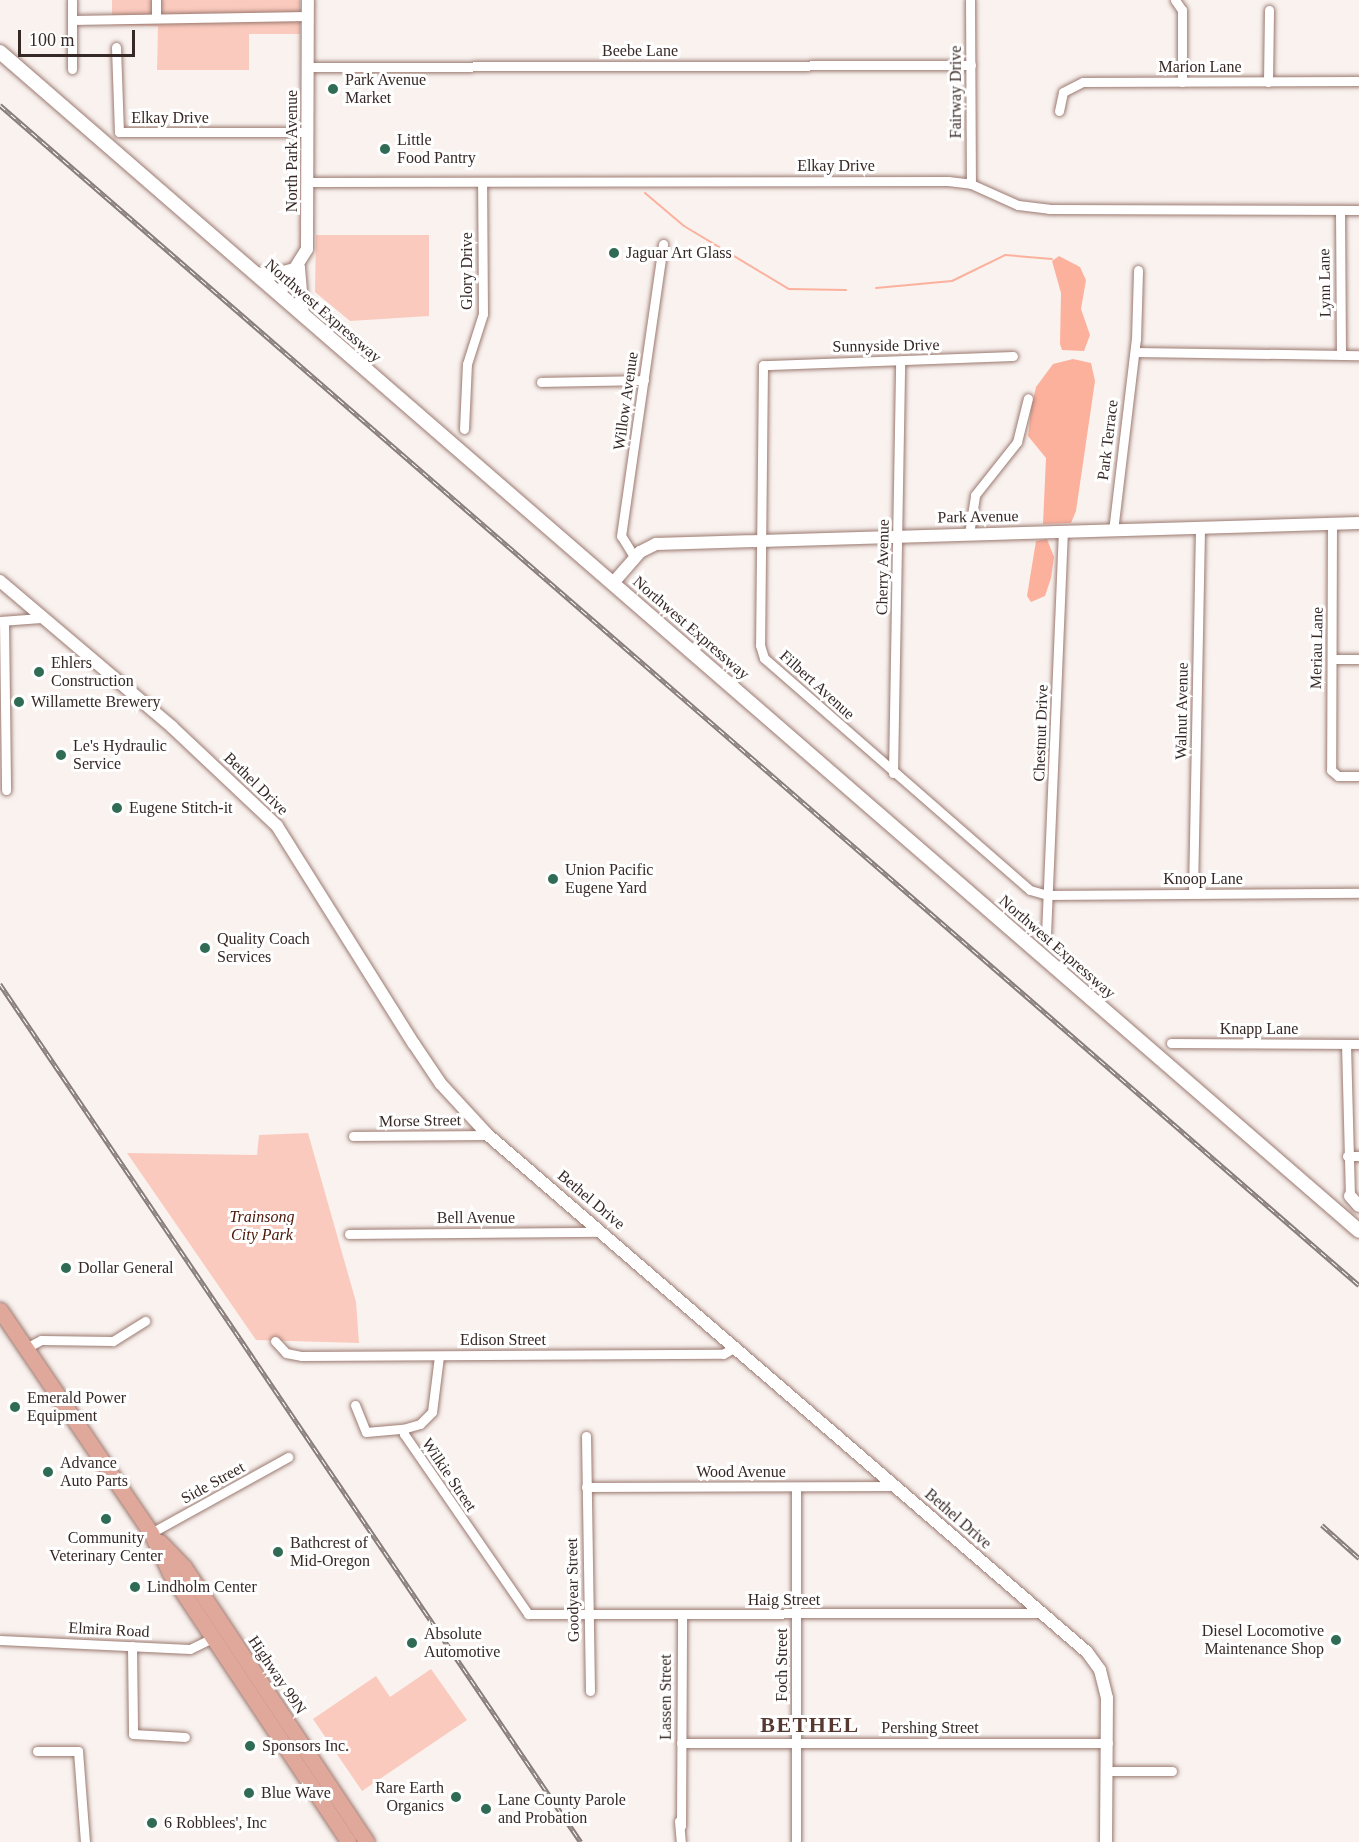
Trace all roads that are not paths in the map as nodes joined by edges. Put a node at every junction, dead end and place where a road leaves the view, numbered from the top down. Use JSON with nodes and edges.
{"nodes":[{"id":1,"x":72,"y":0,"type":"edge"},
{"id":2,"x":156,"y":0,"type":"edge"},
{"id":3,"x":308,"y":0,"type":"edge"},
{"id":4,"x":970,"y":0,"type":"edge"},
{"id":5,"x":1178,"y":1,"type":"edge"},
{"id":6,"x":1269,"y":10,"type":"dead end"},
{"id":7,"x":156,"y":15,"type":"junction"},
{"id":8,"x":308,"y":16,"type":"junction"},
{"id":9,"x":72,"y":20,"type":"junction"},
{"id":10,"x":116,"y":47,"type":"dead end"},
{"id":11,"x":0,"y":52,"type":"edge"},
{"id":12,"x":971,"y":65,"type":"junction"},
{"id":13,"x":309,"y":67,"type":"junction"},
{"id":14,"x":72,"y":69,"type":"dead end"},
{"id":15,"x":1359,"y":81,"type":"edge"},
{"id":16,"x":1182,"y":82,"type":"junction"},
{"id":17,"x":1268,"y":82,"type":"junction"},
{"id":18,"x":1059,"y":111,"type":"dead end"},
{"id":19,"x":308,"y":132,"type":"junction"},
{"id":20,"x":308,"y":182,"type":"junction"},
{"id":21,"x":482,"y":182,"type":"junction"},
{"id":22,"x":971,"y":184,"type":"junction"},
{"id":23,"x":1340,"y":210,"type":"junction"},
{"id":24,"x":1359,"y":210,"type":"edge"},
{"id":25,"x":663,"y":244,"type":"dead end"},
{"id":26,"x":299,"y":268,"type":"junction"},
{"id":27,"x":1138,"y":270,"type":"dead end"},
{"id":28,"x":254,"y":273,"type":"junction"},
{"id":29,"x":279,"y":294,"type":"junction"},
{"id":30,"x":303,"y":316,"type":"junction"},
{"id":31,"x":1135,"y":352,"type":"junction"},
{"id":32,"x":1341,"y":355,"type":"junction"},
{"id":33,"x":1359,"y":355,"type":"edge"},
{"id":34,"x":1013,"y":356,"type":"dead end"},
{"id":35,"x":900,"y":362,"type":"junction"},
{"id":36,"x":762,"y":366,"type":"joint"},
{"id":37,"x":644,"y":380,"type":"junction"},
{"id":38,"x":541,"y":382,"type":"dead end"},
{"id":39,"x":1028,"y":398,"type":"dead end"},
{"id":40,"x":464,"y":429,"type":"dead end"},
{"id":41,"x":1332,"y":524,"type":"junction"},
{"id":42,"x":1359,"y":524,"type":"edge"},
{"id":43,"x":1200,"y":528,"type":"junction"},
{"id":44,"x":1113,"y":531,"type":"junction"},
{"id":45,"x":1063,"y":532,"type":"junction"},
{"id":46,"x":969,"y":534,"type":"junction"},
{"id":47,"x":899,"y":536,"type":"junction"},
{"id":48,"x":762,"y":540,"type":"junction"},
{"id":49,"x":635,"y":558,"type":"junction"},
{"id":50,"x":0,"y":581,"type":"edge"},
{"id":51,"x":614,"y":583,"type":"junction"},
{"id":52,"x":41,"y":618,"type":"junction"},
{"id":53,"x":2,"y":621,"type":"edge"},
{"id":54,"x":1359,"y":658,"type":"edge"},
{"id":55,"x":1332,"y":659,"type":"junction"},
{"id":56,"x":893,"y":773,"type":"junction"},
{"id":57,"x":1359,"y":776,"type":"edge"},
{"id":58,"x":6,"y":790,"type":"dead end"},
{"id":59,"x":1193,"y":893,"type":"junction"},
{"id":60,"x":1359,"y":893,"type":"edge"},
{"id":61,"x":1048,"y":895,"type":"junction"},
{"id":62,"x":1046,"y":935,"type":"dead end"},
{"id":63,"x":1171,"y":1043,"type":"dead end"},
{"id":64,"x":1347,"y":1044,"type":"junction"},
{"id":65,"x":1359,"y":1044,"type":"edge"},
{"id":66,"x":488,"y":1135,"type":"junction"},
{"id":67,"x":353,"y":1136,"type":"dead end"},
{"id":68,"x":1347,"y":1156,"type":"junction"},
{"id":69,"x":1359,"y":1156,"type":"edge"},
{"id":70,"x":1350,"y":1196,"type":"joint"},
{"id":71,"x":1359,"y":1206,"type":"edge"},
{"id":72,"x":1359,"y":1231,"type":"edge"},
{"id":73,"x":604,"y":1232,"type":"junction"},
{"id":74,"x":349,"y":1234,"type":"dead end"},
{"id":75,"x":0,"y":1310,"type":"edge"},
{"id":76,"x":145,"y":1321,"type":"dead end"},
{"id":77,"x":275,"y":1341,"type":"dead end"},
{"id":78,"x":735,"y":1347,"type":"junction"},
{"id":79,"x":26,"y":1348,"type":"junction"},
{"id":80,"x":439,"y":1356,"type":"junction"},
{"id":81,"x":355,"y":1405,"type":"dead end"},
{"id":82,"x":403,"y":1429,"type":"junction"},
{"id":83,"x":586,"y":1436,"type":"dead end"},
{"id":84,"x":288,"y":1457,"type":"dead end"},
{"id":85,"x":896,"y":1486,"type":"junction"},
{"id":86,"x":586,"y":1487,"type":"junction"},
{"id":87,"x":796,"y":1487,"type":"junction"},
{"id":88,"x":152,"y":1533,"type":"junction"},
{"id":89,"x":527,"y":1613,"type":"joint"},
{"id":90,"x":1042,"y":1613,"type":"junction"},
{"id":91,"x":588,"y":1615,"type":"junction"},
{"id":92,"x":682,"y":1615,"type":"junction"},
{"id":93,"x":797,"y":1615,"type":"junction"},
{"id":94,"x":213,"y":1638,"type":"junction"},
{"id":95,"x":0,"y":1640,"type":"edge"},
{"id":96,"x":132,"y":1646,"type":"junction"},
{"id":97,"x":590,"y":1691,"type":"dead end"},
{"id":98,"x":185,"y":1737,"type":"dead end"},
{"id":99,"x":681,"y":1743,"type":"junction"},
{"id":100,"x":797,"y":1743,"type":"junction"},
{"id":101,"x":1108,"y":1743,"type":"junction"},
{"id":102,"x":37,"y":1751,"type":"dead end"},
{"id":103,"x":1107,"y":1771,"type":"junction"},
{"id":104,"x":1172,"y":1771,"type":"dead end"},
{"id":105,"x":348,"y":1841,"type":"edge"},
{"id":106,"x":85,"y":1842,"type":"edge"},
{"id":107,"x":367,"y":1842,"type":"edge"},
{"id":108,"x":681,"y":1842,"type":"edge"},
{"id":109,"x":796,"y":1842,"type":"edge"},
{"id":110,"x":1106,"y":1842,"type":"edge"}],
"edges":[{"from":1,"to":9,"type":"street"},
{"from":2,"to":7,"type":"street"},
{"from":3,"to":8,"type":"street","name":"North Park Avenue"},
{"from":4,"to":12,"type":"street","name":"Fairway Drive"},
{"from":5,"to":16,"type":"street"},
{"from":6,"to":17,"type":"street"},
{"from":7,"to":8,"type":"street"},
{"from":7,"to":9,"type":"street"},
{"from":8,"to":13,"type":"street","name":"North Park Avenue"},
{"from":9,"to":14,"type":"street"},
{"from":10,"to":19,"type":"street","name":"Elkay Drive"},
{"from":11,"to":28,"type":"main road","name":"Northwest Expressway"},
{"from":12,"to":13,"type":"street","name":"Beebe Lane"},
{"from":12,"to":22,"type":"street","name":"Fairway Drive"},
{"from":13,"to":19,"type":"street","name":"North Park Avenue"},
{"from":15,"to":17,"type":"street","name":"Marion Lane"},
{"from":16,"to":17,"type":"street","name":"Marion Lane"},
{"from":16,"to":18,"type":"street","name":"Marion Lane"},
{"from":19,"to":20,"type":"street","name":"North Park Avenue"},
{"from":20,"to":21,"type":"street","name":"Elkay Drive"},
{"from":20,"to":26,"type":"street","name":"North Park Avenue"},
{"from":21,"to":22,"type":"street","name":"Elkay Drive"},
{"from":21,"to":40,"type":"street","name":"Glory Drive"},
{"from":22,"to":23,"type":"street","name":"Elkay Drive"},
{"from":23,"to":24,"type":"street","name":"Elkay Drive"},
{"from":23,"to":32,"type":"street","name":"Lynn Lane"},
{"from":25,"to":37,"type":"street","name":"Willow Avenue"},
{"from":26,"to":28,"type":"street"},
{"from":26,"to":29,"type":"street","name":"North Park Avenue"},
{"from":26,"to":30,"type":"street"},
{"from":27,"to":31,"type":"street","name":"Park Terrace"},
{"from":28,"to":29,"type":"main road","name":"Northwest Expressway"},
{"from":29,"to":30,"type":"main road","name":"Northwest Expressway"},
{"from":30,"to":51,"type":"main road","name":"Northwest Expressway"},
{"from":31,"to":32,"type":"street"},
{"from":31,"to":44,"type":"street","name":"Park Terrace"},
{"from":32,"to":33,"type":"street"},
{"from":34,"to":35,"type":"street","name":"Sunnyside Drive"},
{"from":35,"to":36,"type":"street","name":"Sunnyside Drive"},
{"from":35,"to":47,"type":"street","name":"Cherry Avenue"},
{"from":36,"to":48,"type":"street","name":"Filbert Avenue"},
{"from":37,"to":38,"type":"street"},
{"from":37,"to":49,"type":"street","name":"Willow Avenue"},
{"from":39,"to":46,"type":"street"},
{"from":41,"to":42,"type":"street","name":"Park Avenue"},
{"from":41,"to":43,"type":"street","name":"Park Avenue"},
{"from":41,"to":55,"type":"street","name":"Meriau Lane"},
{"from":43,"to":44,"type":"street","name":"Park Avenue"},
{"from":43,"to":59,"type":"street","name":"Walnut Avenue"},
{"from":44,"to":45,"type":"street","name":"Park Avenue"},
{"from":45,"to":46,"type":"street","name":"Park Avenue"},
{"from":45,"to":61,"type":"street","name":"Chestnut Drive"},
{"from":46,"to":47,"type":"street","name":"Park Avenue"},
{"from":47,"to":48,"type":"street","name":"Park Avenue"},
{"from":47,"to":56,"type":"street","name":"Cherry Avenue"},
{"from":48,"to":49,"type":"street","name":"Park Avenue"},
{"from":48,"to":56,"type":"street","name":"Filbert Avenue"},
{"from":49,"to":51,"type":"street","name":"Park Avenue"},
{"from":50,"to":52,"type":"street","name":"Bethel Drive"},
{"from":51,"to":72,"type":"main road","name":"Northwest Expressway"},
{"from":52,"to":53,"type":"street"},
{"from":52,"to":66,"type":"street","name":"Bethel Drive"},
{"from":53,"to":58,"type":"street"},
{"from":54,"to":55,"type":"street"},
{"from":55,"to":57,"type":"street","name":"Meriau Lane"},
{"from":56,"to":61,"type":"street","name":"Filbert Avenue"},
{"from":59,"to":60,"type":"street","name":"Knoop Lane"},
{"from":59,"to":61,"type":"street","name":"Knoop Lane"},
{"from":61,"to":62,"type":"street","name":"Chestnut Drive"},
{"from":63,"to":64,"type":"street","name":"Knapp Lane"},
{"from":64,"to":65,"type":"street","name":"Knapp Lane"},
{"from":64,"to":68,"type":"street"},
{"from":66,"to":67,"type":"street","name":"Morse Street"},
{"from":66,"to":73,"type":"street","name":"Bethel Drive"},
{"from":68,"to":69,"type":"street"},
{"from":68,"to":70,"type":"street"},
{"from":70,"to":71,"type":"street"},
{"from":73,"to":74,"type":"street","name":"Bell Avenue"},
{"from":73,"to":78,"type":"street","name":"Bethel Drive"},
{"from":75,"to":79,"type":"main road","name":"Highway 99N"},
{"from":76,"to":79,"type":"street"},
{"from":77,"to":80,"type":"street","name":"Edison Street"},
{"from":78,"to":80,"type":"street","name":"Edison Street"},
{"from":78,"to":85,"type":"street","name":"Bethel Drive"},
{"from":79,"to":88,"type":"main road","name":"Highway 99N"},
{"from":80,"to":82,"type":"street","name":"Wilkie Street"},
{"from":81,"to":82,"type":"street"},
{"from":82,"to":89,"type":"street","name":"Wilkie Street"},
{"from":83,"to":86,"type":"street","name":"Goodyear Street"},
{"from":84,"to":88,"type":"street","name":"Side Street"},
{"from":85,"to":87,"type":"street","name":"Wood Avenue"},
{"from":85,"to":90,"type":"street","name":"Bethel Drive"},
{"from":86,"to":87,"type":"street","name":"Wood Avenue"},
{"from":86,"to":91,"type":"street","name":"Goodyear Street"},
{"from":87,"to":93,"type":"street","name":"Foch Street"},
{"from":88,"to":94,"type":"main road","name":"Highway 99N"},
{"from":88,"to":107,"type":"main road","name":"Highway 99N"},
{"from":89,"to":91,"type":"street","name":"Haig Street"},
{"from":90,"to":93,"type":"street","name":"Haig Street"},
{"from":90,"to":101,"type":"street","name":"Bethel Drive"},
{"from":91,"to":92,"type":"street","name":"Haig Street"},
{"from":91,"to":97,"type":"street","name":"Goodyear Street"},
{"from":92,"to":93,"type":"street","name":"Haig Street"},
{"from":92,"to":99,"type":"street","name":"Lassen Street"},
{"from":93,"to":100,"type":"street","name":"Foch Street"},
{"from":94,"to":96,"type":"street","name":"Elmira Road"},
{"from":94,"to":105,"type":"main road","name":"Highway 99N"},
{"from":95,"to":96,"type":"street","name":"Elmira Road"},
{"from":96,"to":98,"type":"street"},
{"from":99,"to":100,"type":"street","name":"Pershing Street"},
{"from":99,"to":108,"type":"street","name":"Lassen Street"},
{"from":100,"to":101,"type":"street","name":"Pershing Street"},
{"from":100,"to":109,"type":"street","name":"Foch Street"},
{"from":101,"to":103,"type":"street","name":"Bethel Drive"},
{"from":102,"to":106,"type":"street"},
{"from":103,"to":104,"type":"street"},
{"from":103,"to":110,"type":"street","name":"Bethel Drive"}]}
